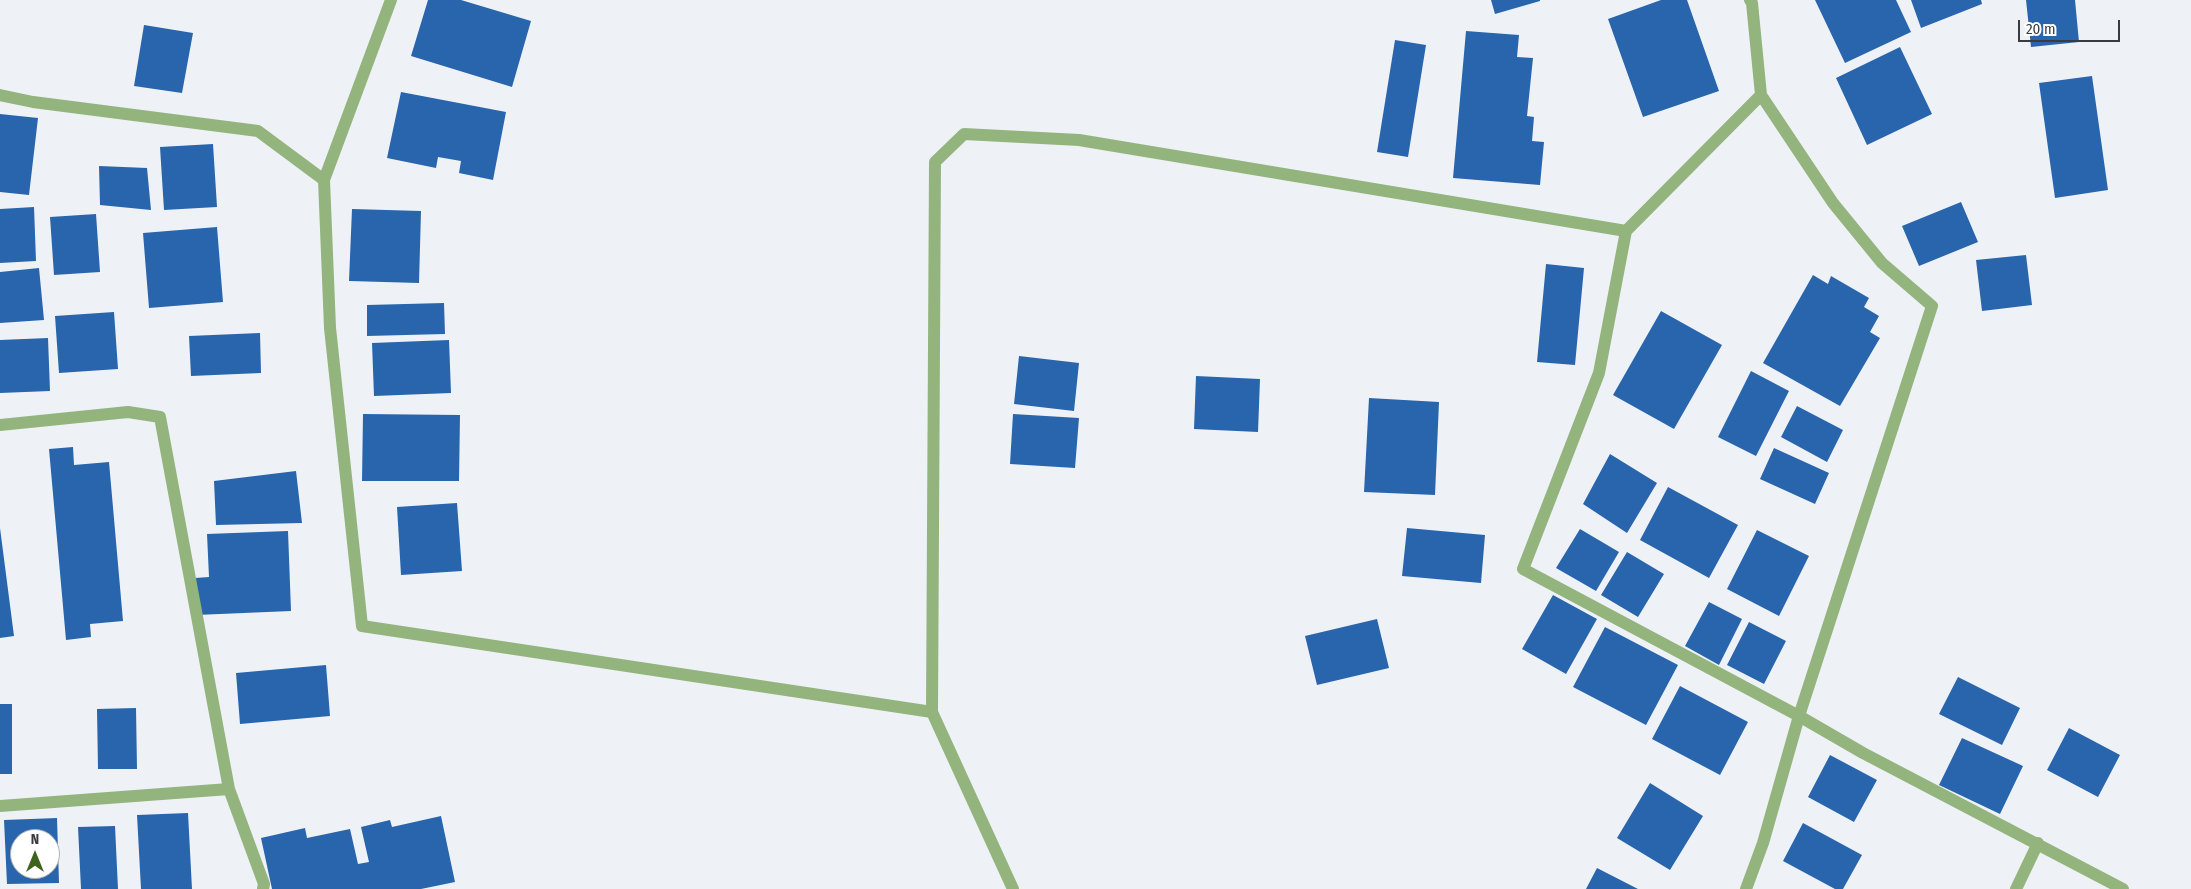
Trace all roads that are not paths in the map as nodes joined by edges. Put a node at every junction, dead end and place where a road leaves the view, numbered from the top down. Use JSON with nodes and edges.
{"nodes":[{"id":1,"x":391,"y":0,"type":"edge"},
{"id":2,"x":1750,"y":0,"type":"edge"},
{"id":3,"x":1761,"y":94,"type":"junction"},
{"id":4,"x":0,"y":95,"type":"edge"},
{"id":5,"x":324,"y":180,"type":"junction"},
{"id":6,"x":1626,"y":231,"type":"junction"},
{"id":7,"x":0,"y":425,"type":"edge"},
{"id":8,"x":932,"y":712,"type":"junction"},
{"id":9,"x":1799,"y":716,"type":"junction"},
{"id":10,"x":229,"y":789,"type":"junction"},
{"id":11,"x":0,"y":806,"type":"edge"},
{"id":12,"x":2038,"y":843,"type":"junction"},
{"id":13,"x":263,"y":889,"type":"edge"},
{"id":14,"x":1013,"y":889,"type":"edge"},
{"id":15,"x":1746,"y":889,"type":"edge"},
{"id":16,"x":2016,"y":889,"type":"edge"},
{"id":17,"x":2123,"y":889,"type":"edge"}],
"edges":[{"from":1,"to":5,"type":"street"},
{"from":2,"to":3,"type":"street"},
{"from":3,"to":6,"type":"street"},
{"from":3,"to":9,"type":"street"},
{"from":4,"to":5,"type":"street"},
{"from":5,"to":8,"type":"street"},
{"from":6,"to":8,"type":"street"},
{"from":6,"to":9,"type":"street"},
{"from":7,"to":10,"type":"street"},
{"from":8,"to":14,"type":"street"},
{"from":9,"to":12,"type":"street"},
{"from":9,"to":15,"type":"street"},
{"from":10,"to":11,"type":"street"},
{"from":10,"to":13,"type":"street"},
{"from":12,"to":16,"type":"street"},
{"from":12,"to":17,"type":"street"}]}
